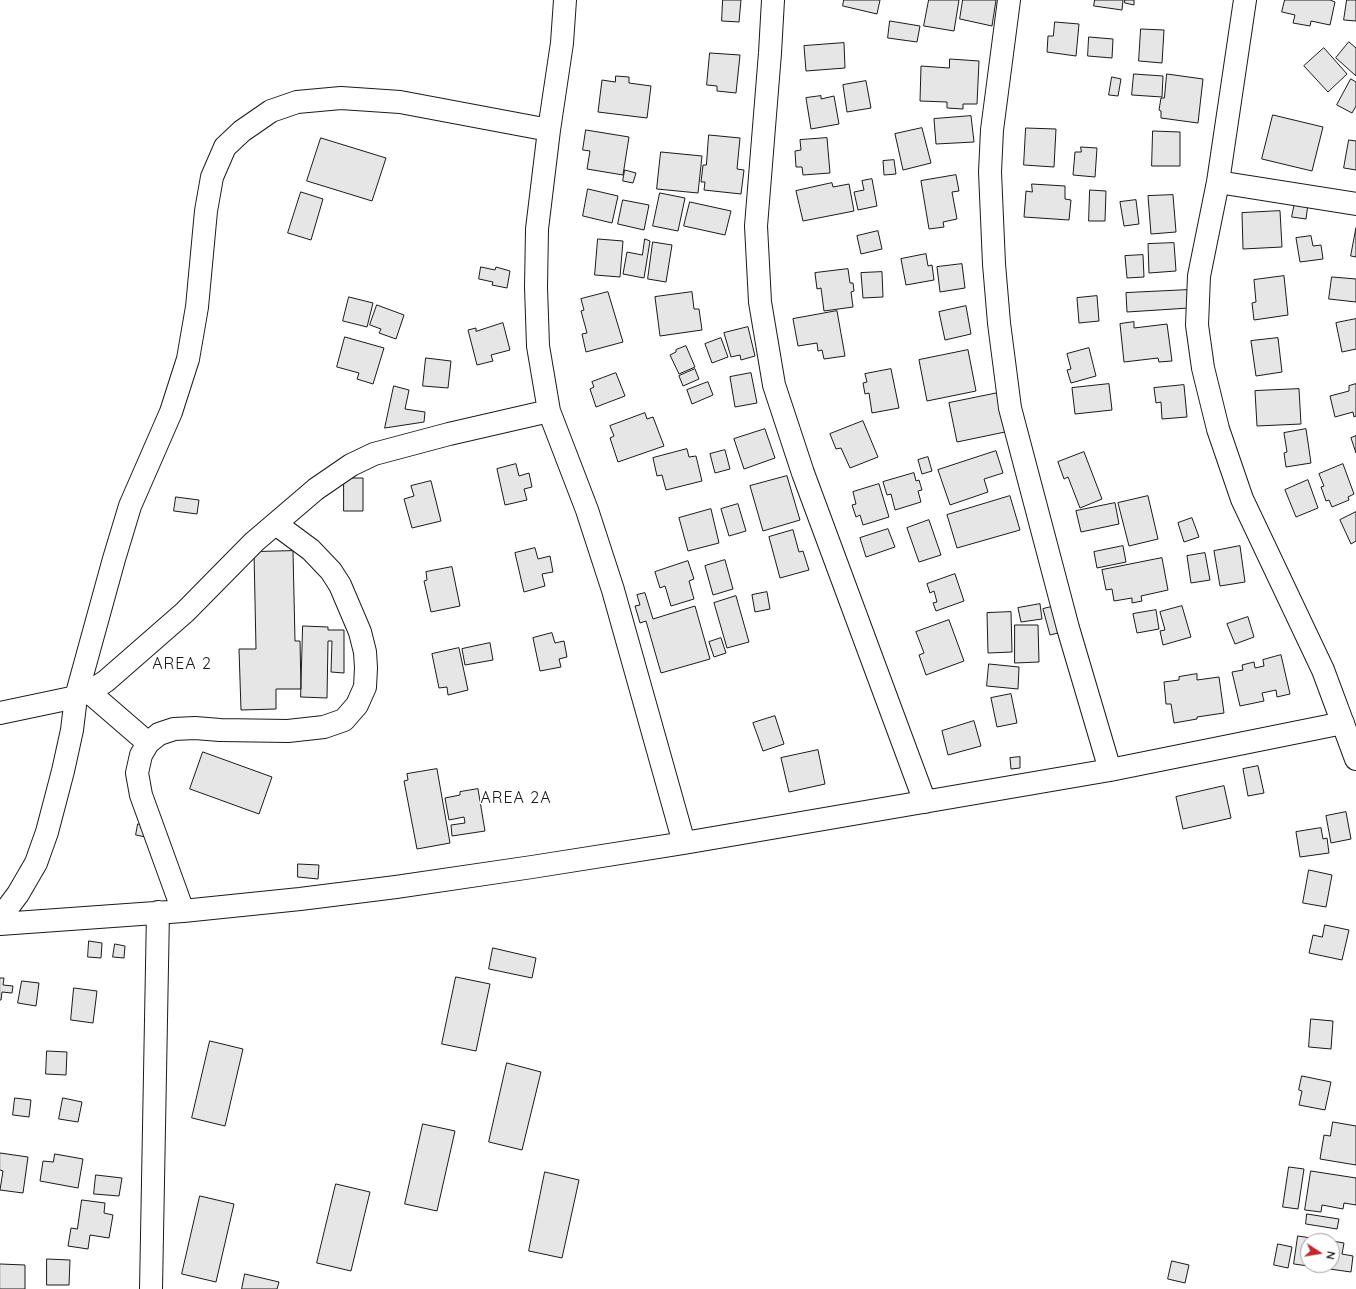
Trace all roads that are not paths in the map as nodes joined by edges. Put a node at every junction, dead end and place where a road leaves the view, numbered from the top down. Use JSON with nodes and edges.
{"nodes":[{"id":1,"x":565,"y":0,"type":"edge"},
{"id":2,"x":772,"y":0,"type":"edge"},
{"id":3,"x":1009,"y":0,"type":"edge"},
{"id":4,"x":1245,"y":0,"type":"edge"},
{"id":5,"x":549,"y":130,"type":"junction"},
{"id":6,"x":1218,"y":182,"type":"junction"},
{"id":7,"x":1356,"y":204,"type":"edge"},
{"id":8,"x":549,"y":411,"type":"junction"},
{"id":9,"x":276,"y":524,"type":"junction"},
{"id":10,"x":82,"y":695,"type":"junction"},
{"id":11,"x":0,"y":713,"type":"edge"},
{"id":12,"x":1343,"y":723,"type":"junction"},
{"id":13,"x":148,"y":743,"type":"junction"},
{"id":14,"x":1356,"y":758,"type":"edge"},
{"id":15,"x":1110,"y":770,"type":"junction"},
{"id":16,"x":925,"y":802,"type":"junction"},
{"id":17,"x":684,"y":843,"type":"junction"},
{"id":18,"x":183,"y":911,"type":"junction"},
{"id":19,"x":158,"y":912,"type":"junction"},
{"id":20,"x":0,"y":918,"type":"edge"},
{"id":21,"x":0,"y":924,"type":"edge"},
{"id":22,"x":151,"y":1289,"type":"edge"}],
"edges":[{"from":1,"to":5,"type":"street"},
{"from":2,"to":16,"type":"street"},
{"from":3,"to":15,"type":"street"},
{"from":4,"to":6,"type":"street"},
{"from":5,"to":8,"type":"street"},
{"from":5,"to":10,"type":"street"},
{"from":6,"to":7,"type":"street"},
{"from":6,"to":12,"type":"street"},
{"from":8,"to":9,"type":"street"},
{"from":8,"to":17,"type":"street"},
{"from":9,"to":10,"type":"street"},
{"from":9,"to":13,"type":"street"},
{"from":10,"to":11,"type":"street"},
{"from":10,"to":13,"type":"street"},
{"from":10,"to":20,"type":"street"},
{"from":12,"to":14,"type":"street"},
{"from":12,"to":15,"type":"street"},
{"from":13,"to":18,"type":"street"},
{"from":15,"to":16,"type":"street"},
{"from":16,"to":17,"type":"street"},
{"from":17,"to":18,"type":"street"},
{"from":18,"to":19,"type":"street"},
{"from":19,"to":21,"type":"street"},
{"from":19,"to":22,"type":"street"}]}
